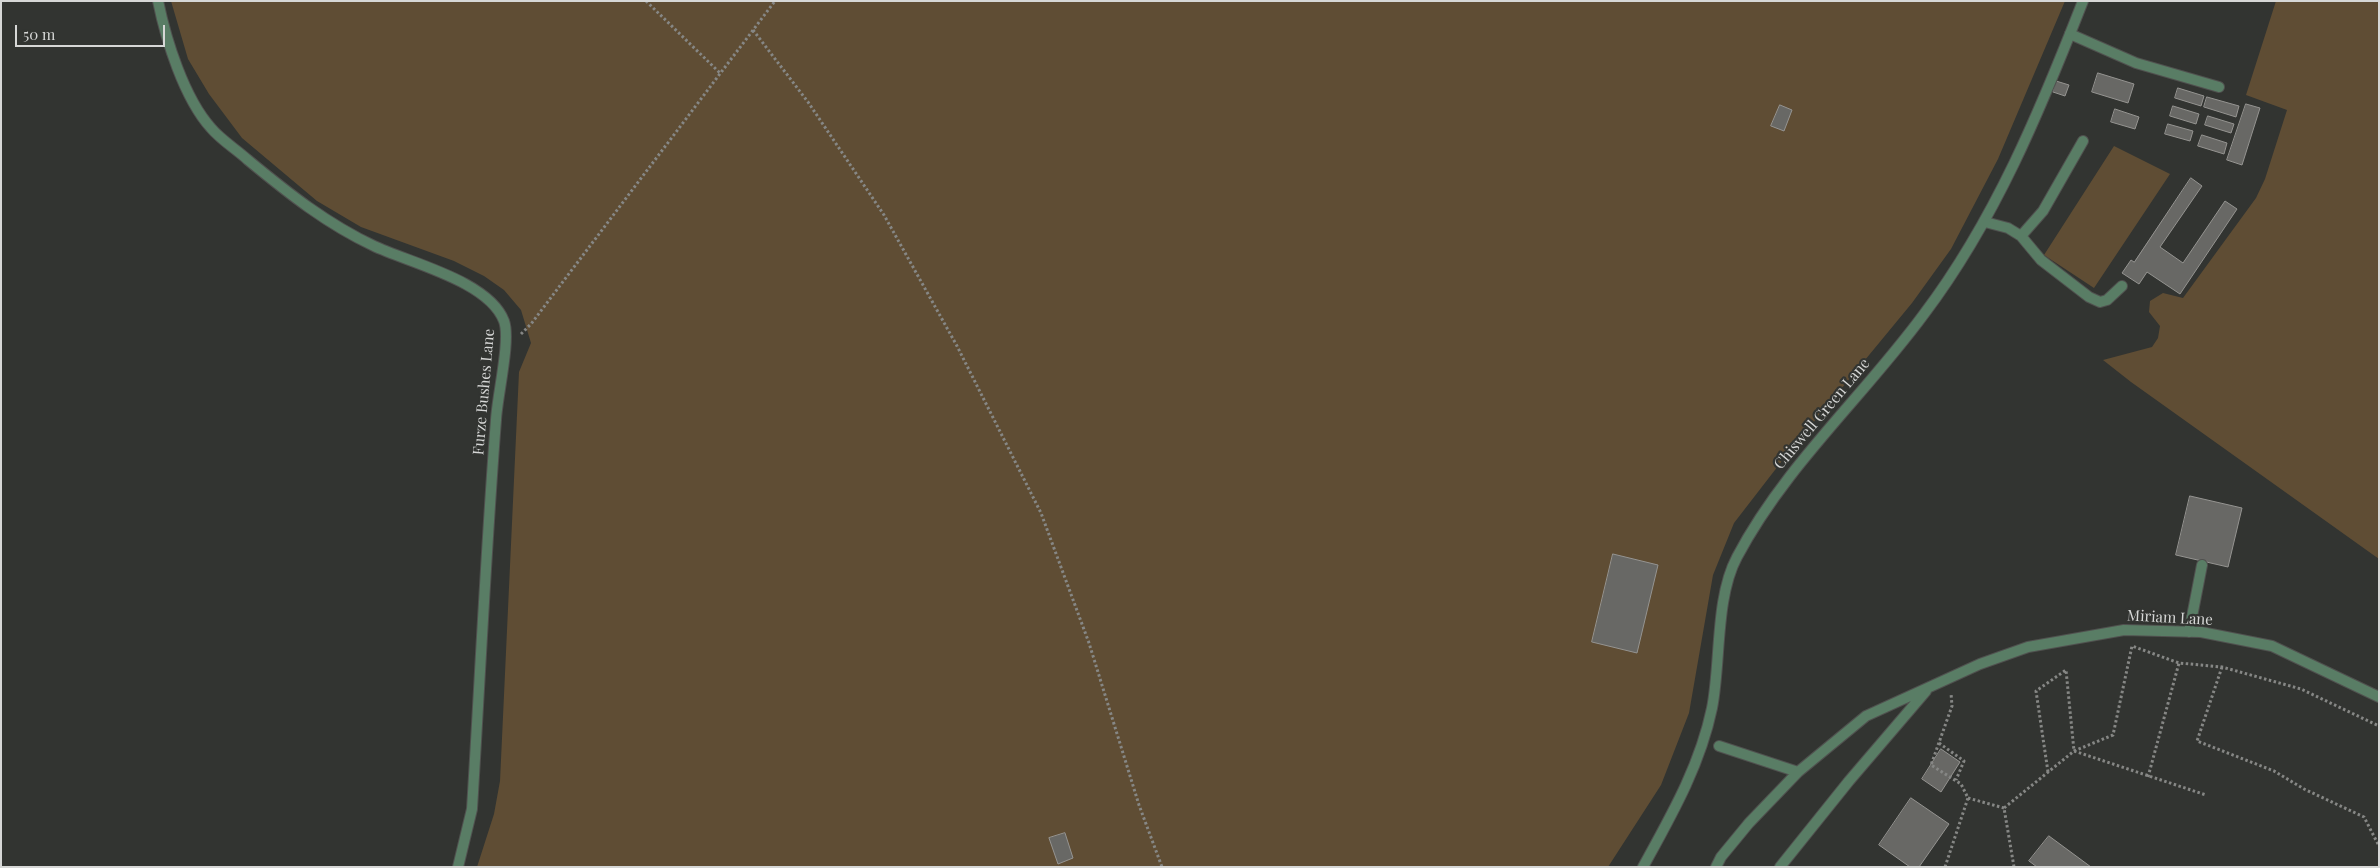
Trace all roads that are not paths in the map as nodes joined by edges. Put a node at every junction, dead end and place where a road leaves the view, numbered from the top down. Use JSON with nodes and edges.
{"nodes":[{"id":1,"x":158,"y":1,"type":"edge"},
{"id":2,"x":2083,"y":1,"type":"edge"},
{"id":3,"x":2070,"y":34,"type":"junction"},
{"id":4,"x":2219,"y":87,"type":"dead end"},
{"id":5,"x":2083,"y":140,"type":"dead end"},
{"id":6,"x":1985,"y":222,"type":"junction"},
{"id":7,"x":2021,"y":236,"type":"junction"},
{"id":8,"x":2122,"y":286,"type":"dead end"},
{"id":9,"x":2202,"y":565,"type":"dead end"},
{"id":10,"x":2189,"y":632,"type":"junction"},
{"id":11,"x":1928,"y":688,"type":"junction"},
{"id":12,"x":2379,"y":696,"type":"edge"},
{"id":13,"x":1719,"y":746,"type":"dead end"},
{"id":14,"x":1798,"y":772,"type":"junction"},
{"id":15,"x":458,"y":867,"type":"edge"},
{"id":16,"x":1643,"y":867,"type":"edge"},
{"id":17,"x":1716,"y":867,"type":"edge"},
{"id":18,"x":1780,"y":867,"type":"edge"}],
"edges":[{"from":1,"to":15,"type":"street","name":"Furze Bushes Lane"},
{"from":2,"to":3,"type":"street","name":"Chiswell Green Lane"},
{"from":3,"to":4,"type":"street"},
{"from":3,"to":6,"type":"street","name":"Chiswell Green Lane"},
{"from":5,"to":7,"type":"street"},
{"from":6,"to":7,"type":"street"},
{"from":6,"to":16,"type":"street","name":"Chiswell Green Lane"},
{"from":7,"to":8,"type":"street"},
{"from":9,"to":10,"type":"street"},
{"from":10,"to":11,"type":"street","name":"Miriam Lane"},
{"from":10,"to":12,"type":"street","name":"Miriam Lane"},
{"from":11,"to":14,"type":"street","name":"Miriam Lane"},
{"from":11,"to":18,"type":"street"},
{"from":13,"to":14,"type":"street"},
{"from":14,"to":17,"type":"street","name":"Miriam Lane"}]}
